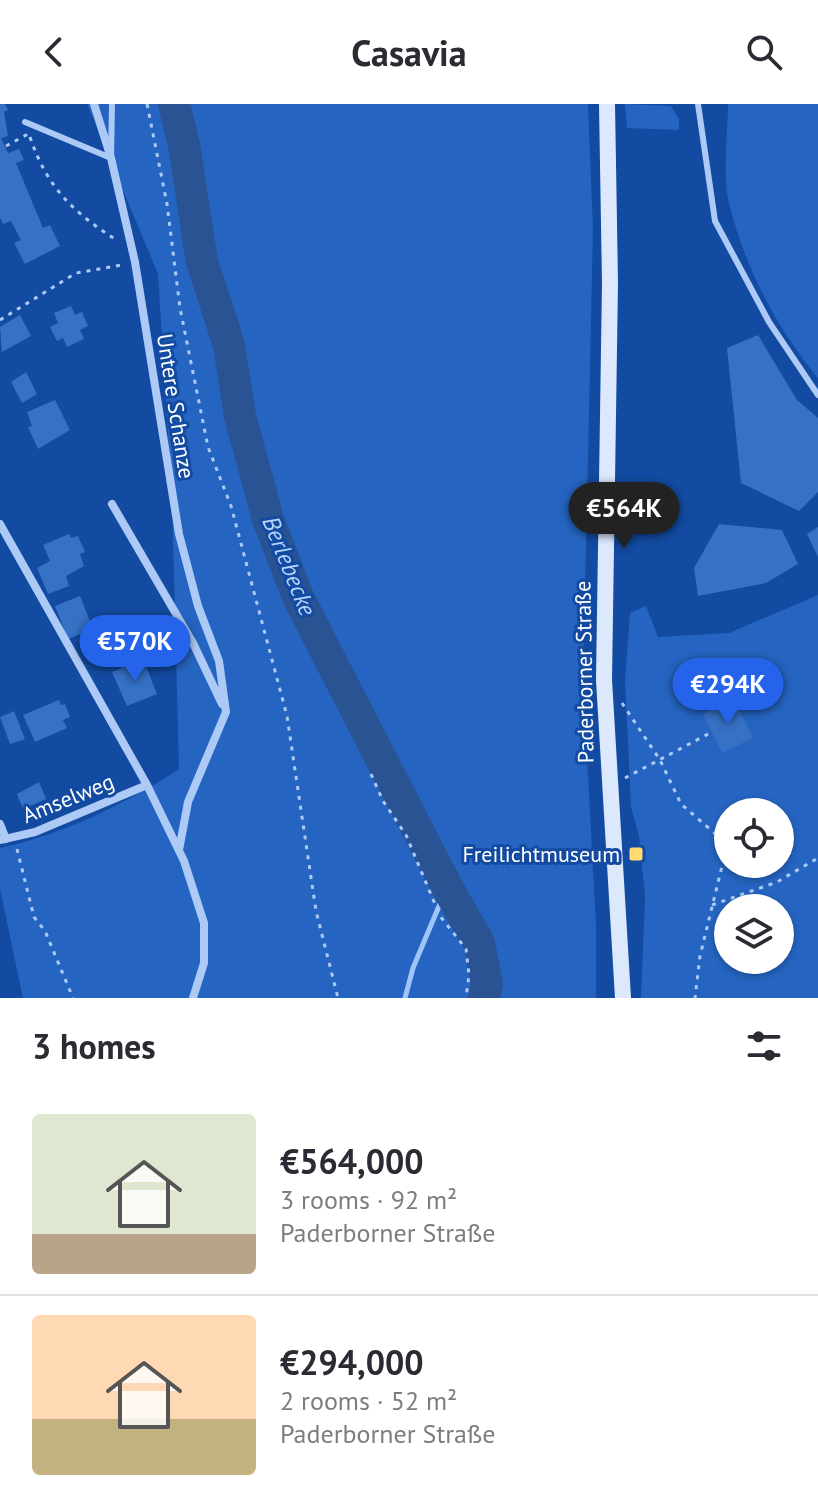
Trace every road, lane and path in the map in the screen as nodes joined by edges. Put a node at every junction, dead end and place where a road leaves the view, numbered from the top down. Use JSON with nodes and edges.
{"nodes":[{"id":1,"x":94,"y":104,"type":"edge"},
{"id":2,"x":112,"y":104,"type":"edge"},
{"id":3,"x":147,"y":104,"type":"edge"},
{"id":4,"x":607,"y":104,"type":"edge"},
{"id":5,"x":698,"y":104,"type":"edge"},
{"id":6,"x":25,"y":122,"type":"joint"},
{"id":7,"x":29,"y":134,"type":"junction"},
{"id":8,"x":6,"y":146,"type":"dead end"},
{"id":9,"x":111,"y":158,"type":"junction"},
{"id":10,"x":130,"y":249,"type":"junction"},
{"id":11,"x":135,"y":262,"type":"junction"},
{"id":12,"x":0,"y":320,"type":"edge"},
{"id":13,"x":818,"y":395,"type":"edge"},
{"id":14,"x":112,"y":504,"type":"dead end"},
{"id":15,"x":0,"y":524,"type":"edge"},
{"id":16,"x":620,"y":700,"type":"dead end"},
{"id":17,"x":226,"y":712,"type":"junction"},
{"id":18,"x":710,"y":733,"type":"dead end"},
{"id":19,"x":660,"y":760,"type":"junction"},
{"id":20,"x":371,"y":774,"type":"dead end"},
{"id":21,"x":147,"y":785,"type":"junction"},
{"id":22,"x":608,"y":787,"type":"junction"},
{"id":23,"x":0,"y":824,"type":"edge"},
{"id":24,"x":7,"y":839,"type":"edge"},
{"id":25,"x":179,"y":850,"type":"junction"},
{"id":26,"x":818,"y":858,"type":"edge"},
{"id":27,"x":712,"y":905,"type":"junction"},
{"id":28,"x":73,"y":998,"type":"edge"},
{"id":29,"x":193,"y":998,"type":"edge"},
{"id":30,"x":338,"y":998,"type":"edge"},
{"id":31,"x":466,"y":998,"type":"edge"},
{"id":32,"x":623,"y":998,"type":"edge"},
{"id":33,"x":695,"y":998,"type":"edge"}],
"edges":[{"from":1,"to":9,"type":"street","name":"Untere Schanze"},
{"from":2,"to":9,"type":"lane"},
{"from":3,"to":30,"type":"path"},
{"from":4,"to":22,"type":"main road","name":"Paderborner Straße"},
{"from":5,"to":13,"type":"lane"},
{"from":6,"to":7,"type":"path"},
{"from":6,"to":9,"type":"lane"},
{"from":7,"to":8,"type":"path"},
{"from":7,"to":10,"type":"path"},
{"from":9,"to":10,"type":"street","name":"Untere Schanze"},
{"from":10,"to":11,"type":"street","name":"Untere Schanze"},
{"from":11,"to":12,"type":"path"},
{"from":11,"to":17,"type":"street","name":"Untere Schanze"},
{"from":14,"to":17,"type":"street"},
{"from":15,"to":21,"type":"street"},
{"from":16,"to":19,"type":"path"},
{"from":17,"to":25,"type":"street"},
{"from":18,"to":19,"type":"path"},
{"from":19,"to":22,"type":"path"},
{"from":19,"to":27,"type":"path"},
{"from":20,"to":31,"type":"path"},
{"from":21,"to":24,"type":"street","name":"Amselweg"},
{"from":21,"to":25,"type":"street"},
{"from":22,"to":32,"type":"main road","name":"Paderborner Straße"},
{"from":23,"to":24,"type":"street"},
{"from":24,"to":28,"type":"path"},
{"from":25,"to":29,"type":"street"},
{"from":26,"to":27,"type":"path"},
{"from":27,"to":33,"type":"path"}]}
